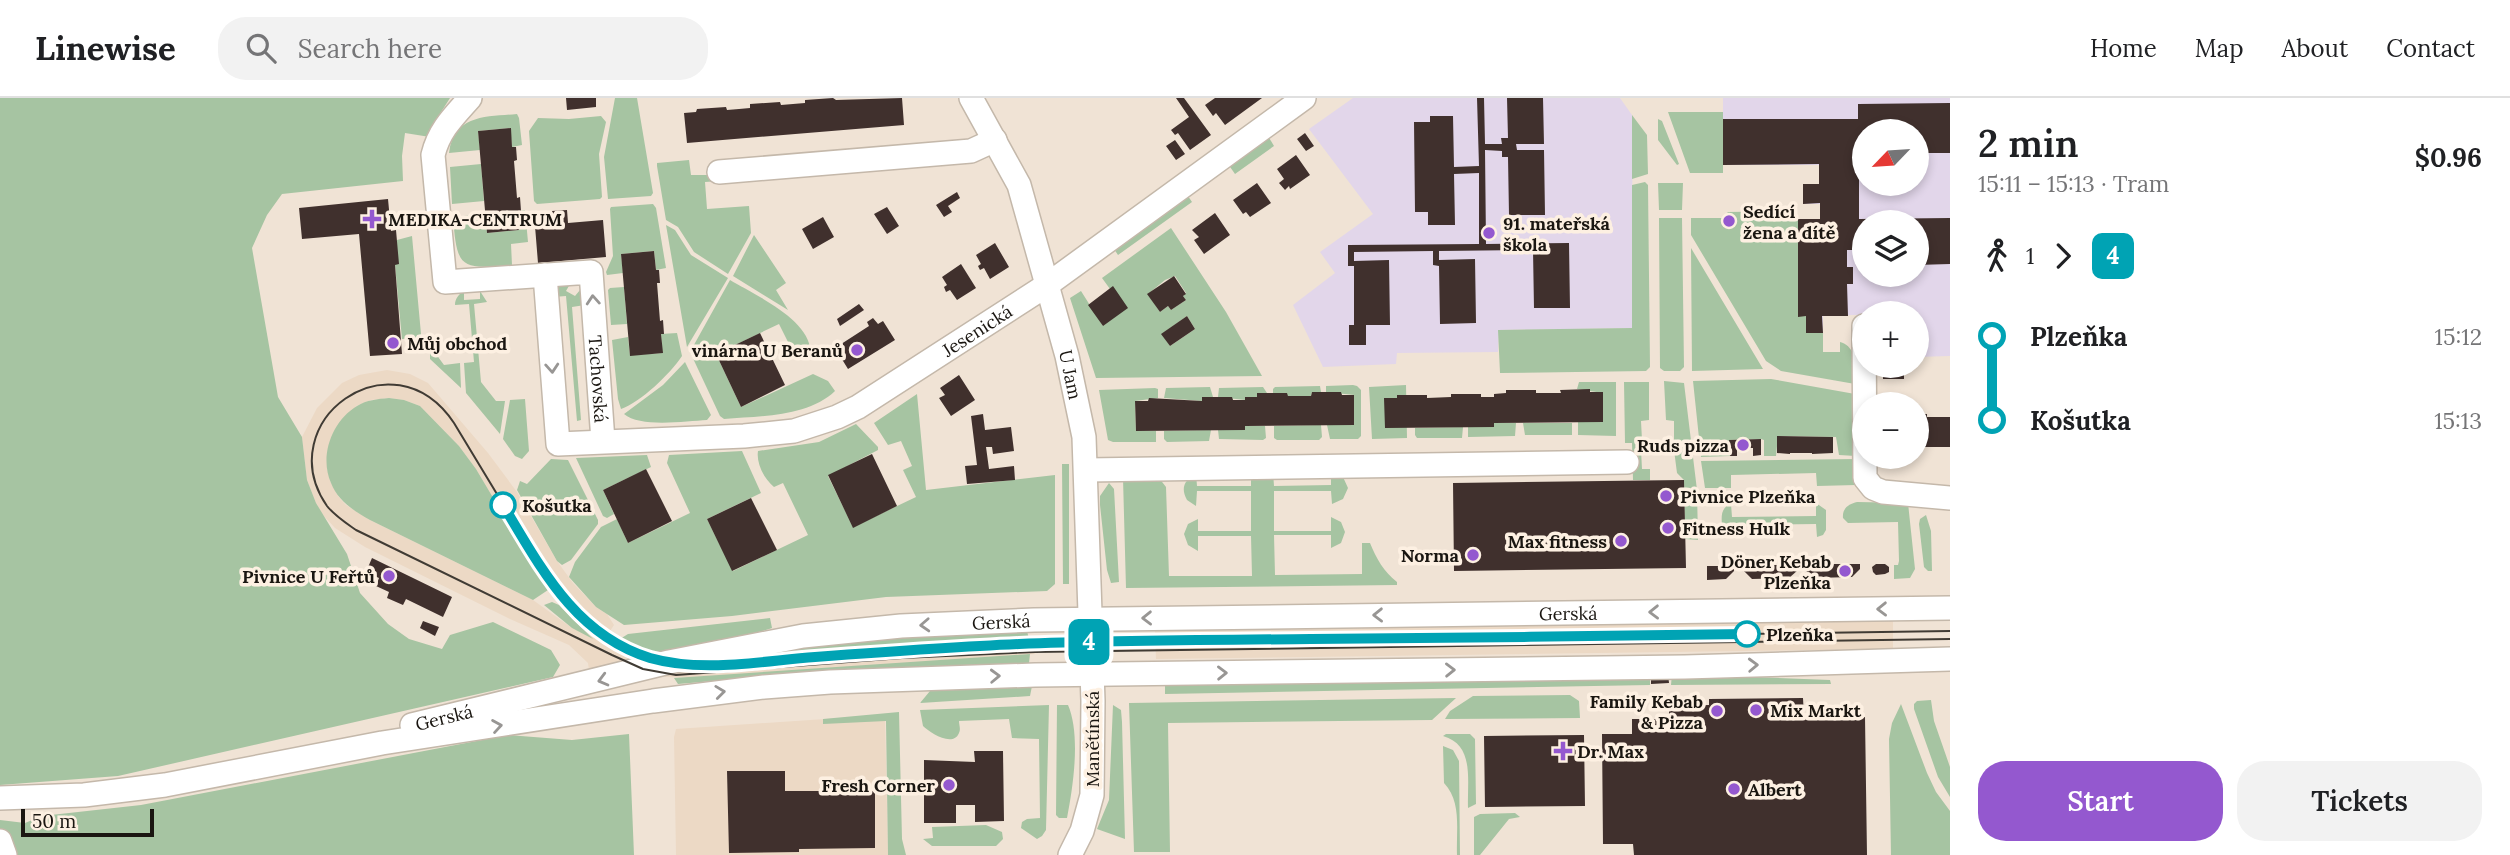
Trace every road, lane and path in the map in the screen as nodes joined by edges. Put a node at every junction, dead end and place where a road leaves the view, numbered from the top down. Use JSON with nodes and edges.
{"nodes":[{"id":1,"x":470,"y":98,"type":"edge"},
{"id":2,"x":971,"y":98,"type":"edge"},
{"id":3,"x":1304,"y":98,"type":"edge"},
{"id":4,"x":995,"y":140,"type":"junction"},
{"id":5,"x":719,"y":172,"type":"dead end"},
{"id":6,"x":545,"y":275,"type":"junction"},
{"id":7,"x":1047,"y":285,"type":"junction"},
{"id":8,"x":1864,"y":378,"type":"edge"},
{"id":9,"x":603,"y":441,"type":"junction"},
{"id":10,"x":1627,"y":462,"type":"dead end"},
{"id":11,"x":1087,"y":470,"type":"junction"},
{"id":12,"x":1950,"y":498,"type":"edge"},
{"id":13,"x":1950,"y":608,"type":"edge"},
{"id":14,"x":1091,"y":620,"type":"junction"},
{"id":15,"x":1950,"y":659,"type":"edge"},
{"id":16,"x":1092,"y":674,"type":"junction"},
{"id":17,"x":236,"y":770,"type":"junction"},
{"id":18,"x":0,"y":798,"type":"edge"},
{"id":19,"x":0,"y":841,"type":"edge"},
{"id":20,"x":5,"y":855,"type":"edge"},
{"id":21,"x":1070,"y":855,"type":"edge"}],
"edges":[{"from":1,"to":6,"type":"street","name":"Tachovská"},
{"from":2,"to":4,"type":"street","name":"U Jam"},
{"from":3,"to":7,"type":"street","name":"Jesenická"},
{"from":4,"to":5,"type":"street"},
{"from":4,"to":7,"type":"street","name":"U Jam"},
{"from":6,"to":9,"type":"street","name":"Tachovská","one_way":true},
{"from":9,"to":6,"type":"street","name":"Tachovská","one_way":true},
{"from":7,"to":9,"type":"street","name":"Jesenická"},
{"from":7,"to":11,"type":"street","name":"U Jam"},
{"from":8,"to":12,"type":"street"},
{"from":10,"to":11,"type":"street"},
{"from":11,"to":14,"type":"street","name":"U Jam"},
{"from":13,"to":14,"type":"street","name":"Gerská","one_way":true},
{"from":14,"to":16,"type":"street","name":"Manětínská"},
{"from":14,"to":17,"type":"street","name":"Gerská","one_way":true},
{"from":16,"to":15,"type":"street","name":"Gerská","one_way":true},
{"from":17,"to":16,"type":"street","name":"Gerská","one_way":true},
{"from":16,"to":21,"type":"street","name":"Manětínská"},
{"from":17,"to":18,"type":"street","name":"Gerská"},
{"from":19,"to":20,"type":"street"}]}
